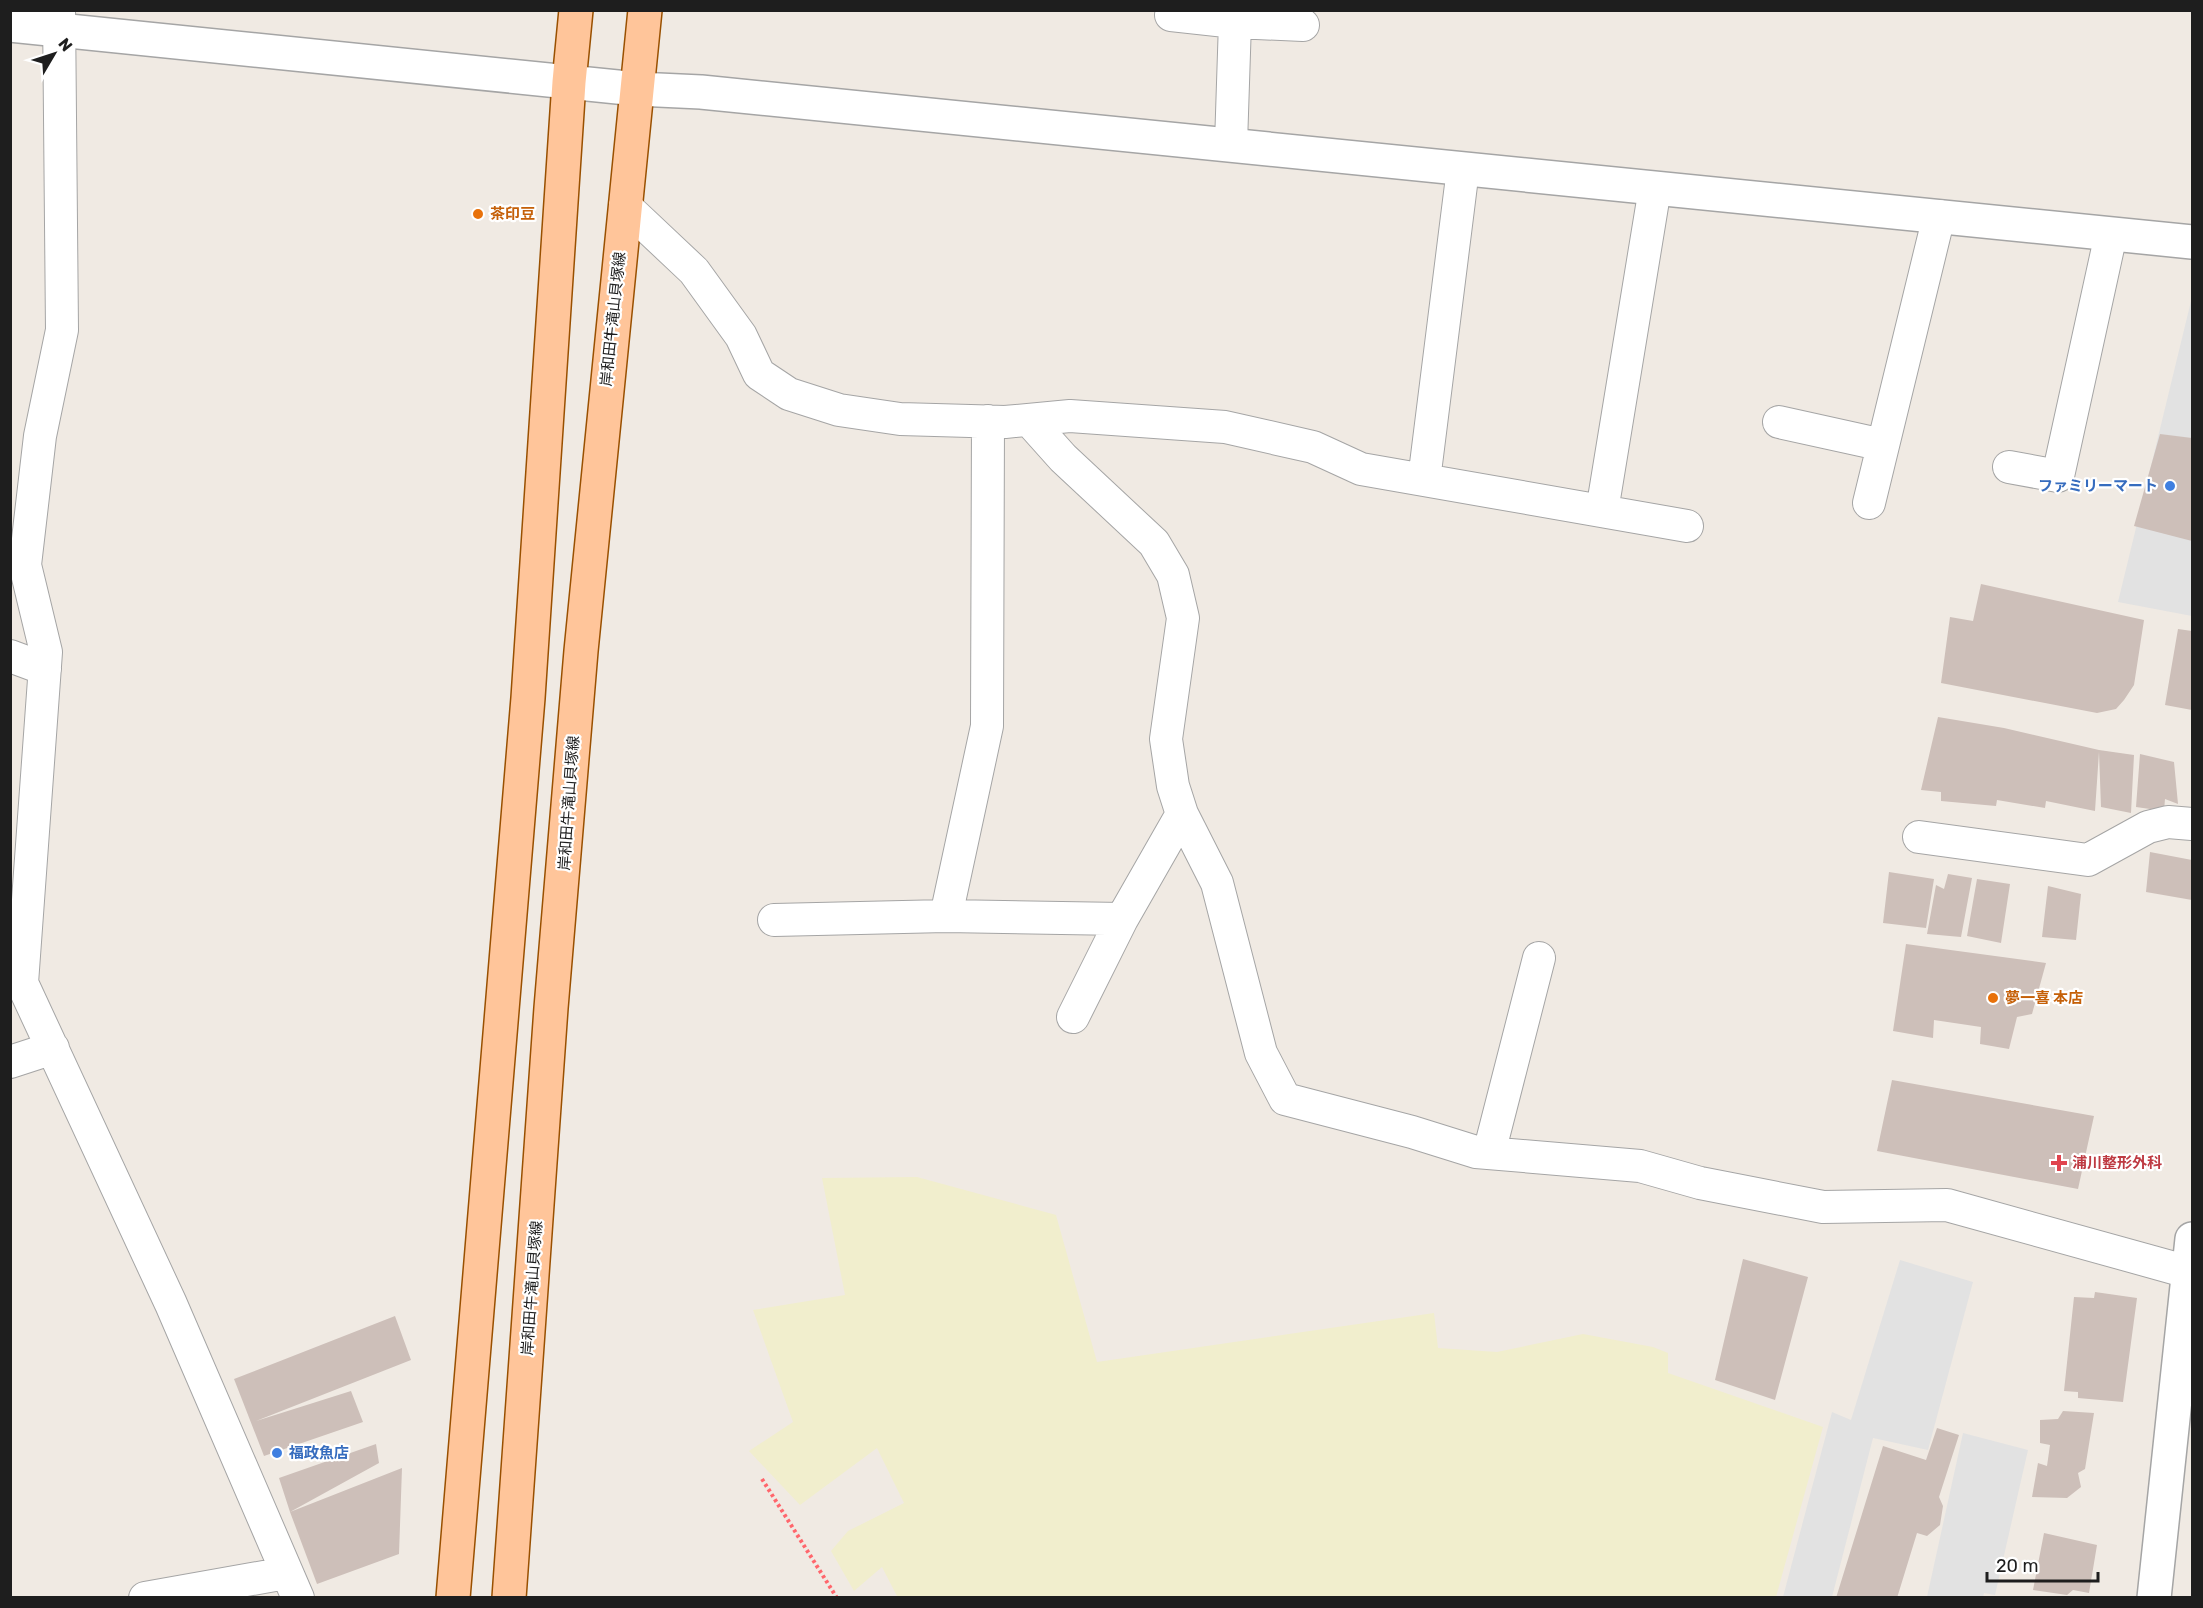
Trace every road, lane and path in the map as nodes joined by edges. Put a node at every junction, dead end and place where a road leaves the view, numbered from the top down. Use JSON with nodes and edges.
{"nodes":[{"id":1,"x":576,"y":10,"type":"edge"},
{"id":2,"x":645,"y":10,"type":"edge"},
{"id":3,"x":1171,"y":15,"type":"dead end"},
{"id":4,"x":59,"y":21,"type":"edge"},
{"id":5,"x":1235,"y":22,"type":"junction"},
{"id":6,"x":10,"y":25,"type":"edge"},
{"id":7,"x":1303,"y":25,"type":"dead end"},
{"id":8,"x":569,"y":82,"type":"junction"},
{"id":9,"x":637,"y":89,"type":"junction"},
{"id":10,"x":1231,"y":144,"type":"junction"},
{"id":11,"x":1463,"y":169,"type":"junction"},
{"id":12,"x":1654,"y":188,"type":"junction"},
{"id":13,"x":625,"y":206,"type":"junction"},
{"id":14,"x":1939,"y":216,"type":"junction"},
{"id":15,"x":2111,"y":234,"type":"junction"},
{"id":16,"x":2193,"y":242,"type":"edge"},
{"id":17,"x":1029,"y":420,"type":"junction"},
{"id":18,"x":988,"y":421,"type":"junction"},
{"id":19,"x":1779,"y":422,"type":"dead end"},
{"id":20,"x":1883,"y":445,"type":"junction"},
{"id":21,"x":2009,"y":467,"type":"dead end"},
{"id":22,"x":1424,"y":480,"type":"junction"},
{"id":23,"x":1869,"y":503,"type":"dead end"},
{"id":24,"x":1602,"y":511,"type":"junction"},
{"id":25,"x":1688,"y":526,"type":"dead end"},
{"id":26,"x":10,"y":656,"type":"edge"},
{"id":27,"x":45,"y":669,"type":"junction"},
{"id":28,"x":1182,"y":814,"type":"junction"},
{"id":29,"x":2193,"y":824,"type":"edge"},
{"id":30,"x":1919,"y":837,"type":"dead end"},
{"id":31,"x":946,"y":916,"type":"junction"},
{"id":32,"x":1122,"y":919,"type":"junction"},
{"id":33,"x":774,"y":920,"type":"dead end"},
{"id":34,"x":1539,"y":958,"type":"dead end"},
{"id":35,"x":1073,"y":1017,"type":"dead end"},
{"id":36,"x":52,"y":1048,"type":"junction"},
{"id":37,"x":10,"y":1062,"type":"edge"},
{"id":38,"x":1489,"y":1153,"type":"junction"},
{"id":39,"x":2193,"y":1239,"type":"edge"},
{"id":40,"x":2190,"y":1272,"type":"edge"},
{"id":41,"x":762,"y":1479,"type":"dead end"},
{"id":42,"x":292,"y":1585,"type":"edge"},
{"id":43,"x":145,"y":1598,"type":"edge"},
{"id":44,"x":453,"y":1598,"type":"edge"},
{"id":45,"x":509,"y":1598,"type":"edge"},
{"id":46,"x":837,"y":1598,"type":"edge"},
{"id":47,"x":2154,"y":1598,"type":"edge"}],
"edges":[{"from":1,"to":8,"type":"main road"},
{"from":2,"to":9,"type":"main road","name":"岸和田牛滝山貝塚線"},
{"from":3,"to":5,"type":"street"},
{"from":4,"to":6,"type":"street"},
{"from":4,"to":8,"type":"street"},
{"from":4,"to":27,"type":"street"},
{"from":5,"to":7,"type":"street"},
{"from":5,"to":10,"type":"street"},
{"from":8,"to":9,"type":"street"},
{"from":8,"to":44,"type":"main road"},
{"from":9,"to":10,"type":"street"},
{"from":9,"to":13,"type":"main road","name":"岸和田牛滝山貝塚線"},
{"from":10,"to":11,"type":"street"},
{"from":11,"to":12,"type":"street"},
{"from":11,"to":22,"type":"street"},
{"from":12,"to":14,"type":"street"},
{"from":12,"to":24,"type":"street"},
{"from":13,"to":18,"type":"street"},
{"from":13,"to":45,"type":"main road","name":"岸和田牛滝山貝塚線"},
{"from":14,"to":15,"type":"street"},
{"from":14,"to":20,"type":"street"},
{"from":15,"to":16,"type":"street"},
{"from":15,"to":21,"type":"street"},
{"from":17,"to":18,"type":"street"},
{"from":17,"to":22,"type":"street"},
{"from":17,"to":28,"type":"street"},
{"from":18,"to":31,"type":"street"},
{"from":19,"to":20,"type":"street"},
{"from":20,"to":23,"type":"street"},
{"from":22,"to":24,"type":"street"},
{"from":24,"to":25,"type":"street"},
{"from":26,"to":27,"type":"street"},
{"from":27,"to":36,"type":"street"},
{"from":28,"to":32,"type":"street"},
{"from":28,"to":38,"type":"street"},
{"from":29,"to":30,"type":"street"},
{"from":31,"to":32,"type":"street"},
{"from":31,"to":33,"type":"street"},
{"from":32,"to":35,"type":"street"},
{"from":34,"to":38,"type":"street"},
{"from":36,"to":37,"type":"street"},
{"from":36,"to":42,"type":"street"},
{"from":38,"to":40,"type":"street"},
{"from":39,"to":40,"type":"street"},
{"from":40,"to":47,"type":"street"},
{"from":41,"to":46,"type":"path"},
{"from":42,"to":43,"type":"street"}]}
